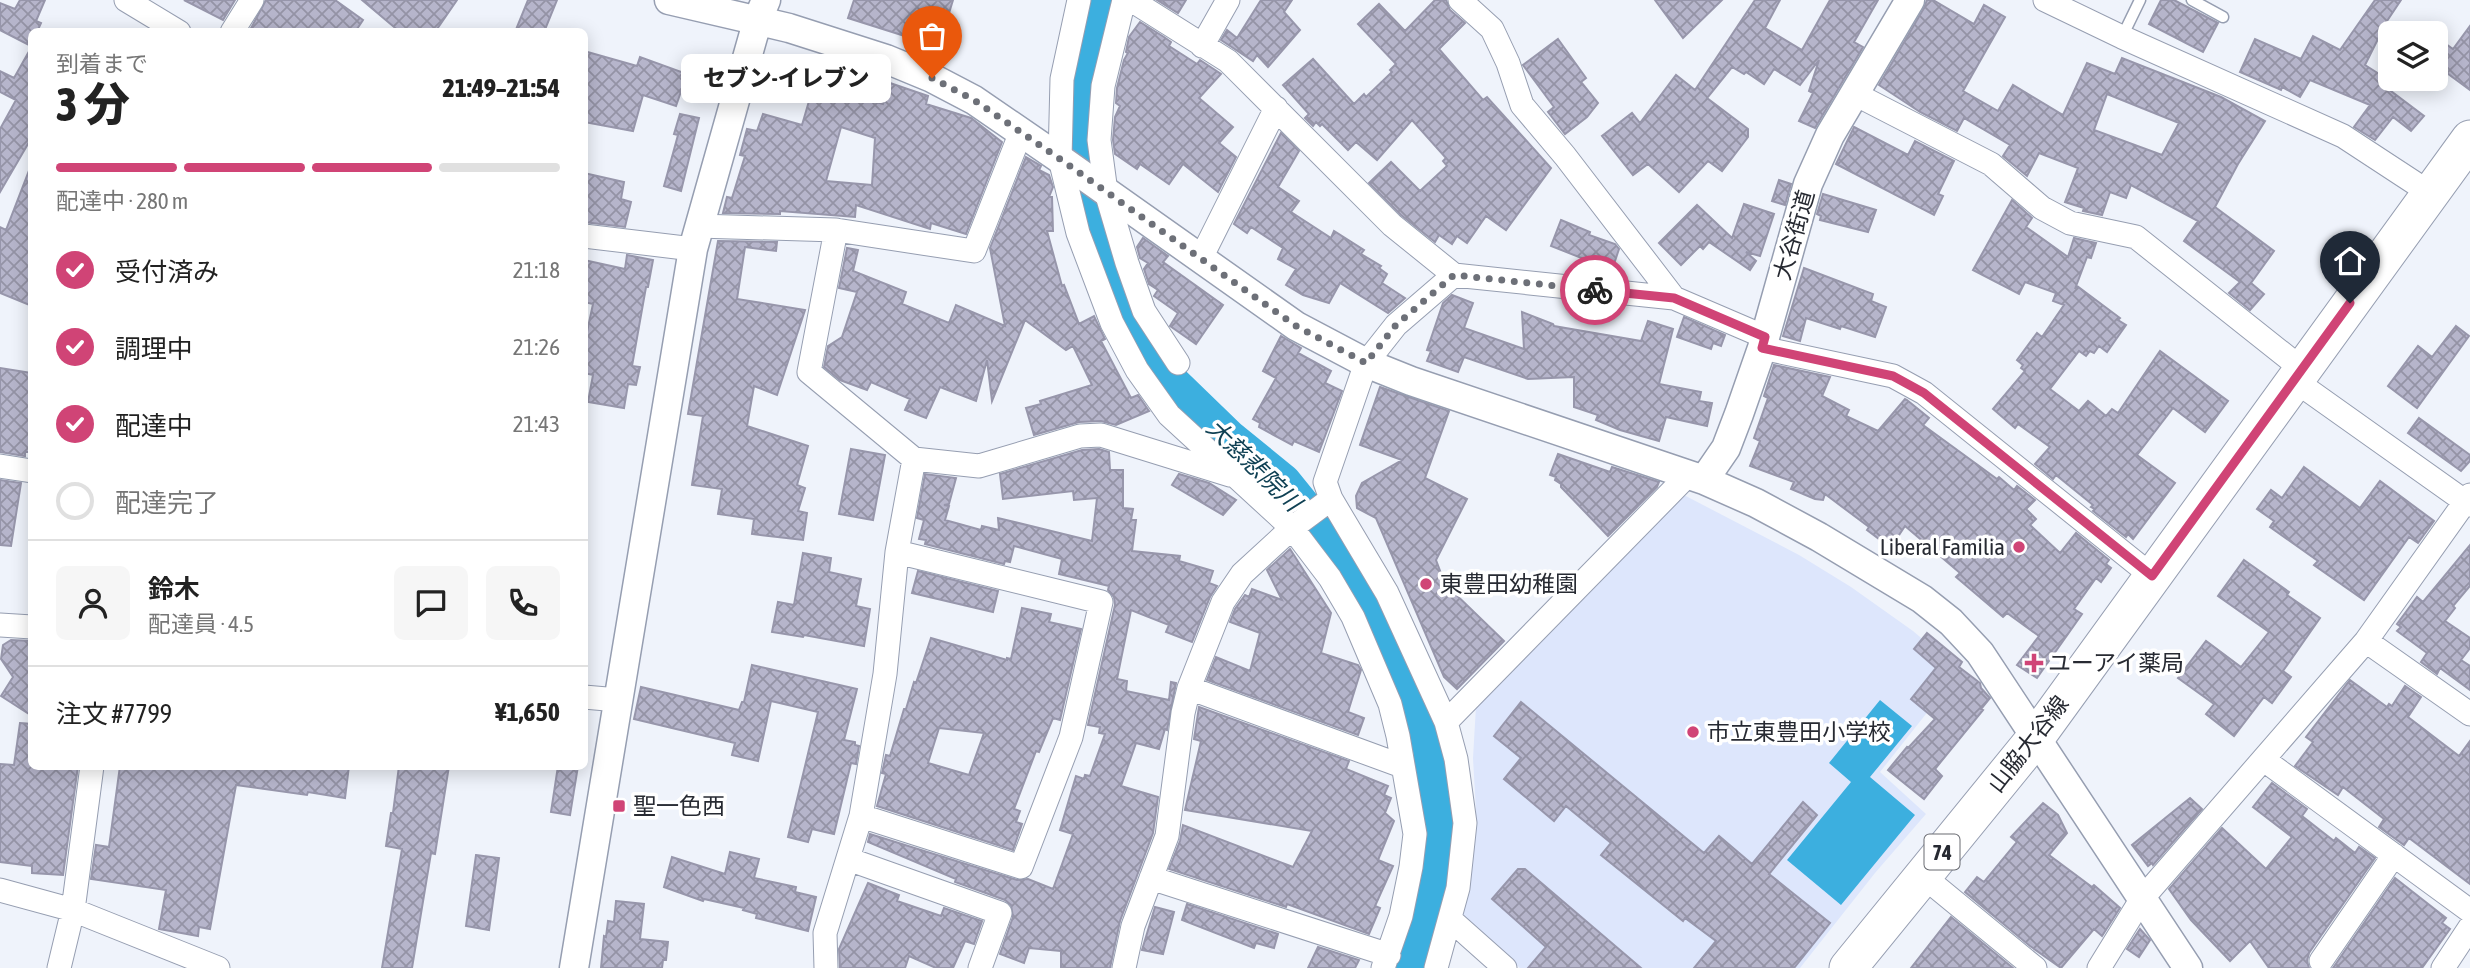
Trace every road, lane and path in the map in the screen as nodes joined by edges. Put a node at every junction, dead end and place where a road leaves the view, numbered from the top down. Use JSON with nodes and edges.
{"nodes":[{"id":1,"x":126,"y":0,"type":"edge"},
{"id":2,"x":252,"y":0,"type":"edge"},
{"id":3,"x":669,"y":0,"type":"edge"},
{"id":4,"x":1079,"y":0,"type":"edge"},
{"id":5,"x":1124,"y":0,"type":"edge"},
{"id":6,"x":1131,"y":0,"type":"edge"},
{"id":7,"x":1228,"y":0,"type":"edge"},
{"id":8,"x":1460,"y":0,"type":"edge"},
{"id":9,"x":1910,"y":0,"type":"edge"},
{"id":10,"x":2045,"y":0,"type":"edge"},
{"id":11,"x":2140,"y":0,"type":"edge"},
{"id":12,"x":2192,"y":0,"type":"edge"},
{"id":13,"x":762,"y":10,"type":"edge"},
{"id":14,"x":2223,"y":17,"type":"dead end"},
{"id":15,"x":172,"y":28,"type":"edge"},
{"id":16,"x":234,"y":28,"type":"edge"},
{"id":17,"x":2122,"y":37,"type":"junction"},
{"id":18,"x":1202,"y":46,"type":"junction"},
{"id":19,"x":1855,"y":93,"type":"junction"},
{"id":20,"x":1276,"y":108,"type":"junction"},
{"id":21,"x":1021,"y":132,"type":"junction"},
{"id":22,"x":2470,"y":139,"type":"edge"},
{"id":23,"x":1060,"y":159,"type":"junction"},
{"id":24,"x":1106,"y":192,"type":"junction"},
{"id":25,"x":2430,"y":193,"type":"junction"},
{"id":26,"x":836,"y":230,"type":"junction"},
{"id":27,"x":588,"y":236,"type":"edge"},
{"id":28,"x":695,"y":237,"type":"junction"},
{"id":29,"x":1201,"y":258,"type":"junction"},
{"id":30,"x":1454,"y":275,"type":"junction"},
{"id":31,"x":1674,"y":298,"type":"junction"},
{"id":32,"x":1763,"y":343,"type":"junction"},
{"id":33,"x":1178,"y":363,"type":"dead end"},
{"id":34,"x":1366,"y":363,"type":"junction"},
{"id":35,"x":2298,"y":375,"type":"junction"},
{"id":36,"x":914,"y":459,"type":"junction"},
{"id":37,"x":0,"y":466,"type":"edge"},
{"id":38,"x":28,"y":470,"type":"edge"},
{"id":39,"x":1237,"y":477,"type":"junction"},
{"id":40,"x":1696,"y":478,"type":"junction"},
{"id":41,"x":1331,"y":499,"type":"junction"},
{"id":42,"x":2468,"y":500,"type":"edge"},
{"id":43,"x":1292,"y":528,"type":"junction"},
{"id":44,"x":897,"y":552,"type":"junction"},
{"id":45,"x":2152,"y":576,"type":"junction"},
{"id":46,"x":0,"y":625,"type":"edge"},
{"id":47,"x":28,"y":627,"type":"edge"},
{"id":48,"x":2366,"y":641,"type":"junction"},
{"id":49,"x":1189,"y":688,"type":"junction"},
{"id":50,"x":588,"y":696,"type":"edge"},
{"id":51,"x":618,"y":700,"type":"junction"},
{"id":52,"x":2470,"y":714,"type":"edge"},
{"id":53,"x":1446,"y":722,"type":"junction"},
{"id":54,"x":2037,"y":736,"type":"junction"},
{"id":55,"x":2264,"y":760,"type":"junction"},
{"id":56,"x":1402,"y":766,"type":"junction"},
{"id":57,"x":91,"y":770,"type":"edge"},
{"id":58,"x":861,"y":816,"type":"junction"},
{"id":59,"x":2394,"y":855,"type":"junction"},
{"id":60,"x":848,"y":859,"type":"junction"},
{"id":61,"x":1923,"y":876,"type":"junction"},
{"id":62,"x":1151,"y":878,"type":"junction"},
{"id":63,"x":0,"y":890,"type":"edge"},
{"id":64,"x":2141,"y":900,"type":"junction"},
{"id":65,"x":73,"y":910,"type":"junction"},
{"id":66,"x":2470,"y":911,"type":"edge"},
{"id":67,"x":1451,"y":920,"type":"junction"},
{"id":68,"x":2470,"y":927,"type":"edge"},
{"id":69,"x":1386,"y":961,"type":"edge"},
{"id":70,"x":2321,"y":961,"type":"dead end"},
{"id":71,"x":59,"y":968,"type":"edge"},
{"id":72,"x":218,"y":968,"type":"edge"},
{"id":73,"x":574,"y":968,"type":"edge"},
{"id":74,"x":827,"y":968,"type":"edge"},
{"id":75,"x":980,"y":968,"type":"edge"},
{"id":76,"x":1124,"y":968,"type":"edge"},
{"id":77,"x":1436,"y":968,"type":"edge"},
{"id":78,"x":1505,"y":968,"type":"edge"},
{"id":79,"x":1848,"y":968,"type":"edge"},
{"id":80,"x":2035,"y":968,"type":"edge"},
{"id":81,"x":2099,"y":968,"type":"edge"},
{"id":82,"x":2188,"y":968,"type":"edge"},
{"id":83,"x":2443,"y":968,"type":"edge"}],
"edges":[{"from":1,"to":15,"type":"street"},
{"from":2,"to":16,"type":"street"},
{"from":3,"to":13,"type":"street"},
{"from":4,"to":23,"type":"street"},
{"from":5,"to":24,"type":"street"},
{"from":6,"to":18,"type":"street"},
{"from":7,"to":18,"type":"street"},
{"from":8,"to":31,"type":"street"},
{"from":9,"to":19,"type":"street","name":"大谷街道"},
{"from":10,"to":17,"type":"street"},
{"from":11,"to":17,"type":"lane"},
{"from":12,"to":14,"type":"lane"},
{"from":13,"to":21,"type":"street"},
{"from":13,"to":28,"type":"street"},
{"from":17,"to":25,"type":"street"},
{"from":18,"to":20,"type":"street"},
{"from":19,"to":32,"type":"street","name":"大谷街道"},
{"from":19,"to":35,"type":"street"},
{"from":20,"to":29,"type":"street"},
{"from":20,"to":30,"type":"street"},
{"from":21,"to":23,"type":"street"},
{"from":21,"to":26,"type":"street"},
{"from":22,"to":25,"type":"main road","name":"山脇大谷線","number":"74"},
{"from":23,"to":24,"type":"street"},
{"from":23,"to":39,"type":"street"},
{"from":24,"to":29,"type":"street"},
{"from":24,"to":33,"type":"street"},
{"from":25,"to":35,"type":"main road","name":"山脇大谷線","number":"74"},
{"from":26,"to":28,"type":"street"},
{"from":26,"to":36,"type":"street"},
{"from":27,"to":28,"type":"street"},
{"from":28,"to":51,"type":"street"},
{"from":29,"to":34,"type":"street"},
{"from":30,"to":31,"type":"street"},
{"from":30,"to":34,"type":"street"},
{"from":31,"to":32,"type":"street"},
{"from":32,"to":40,"type":"street","name":"大谷街道"},
{"from":32,"to":45,"type":"street"},
{"from":34,"to":40,"type":"street"},
{"from":34,"to":41,"type":"street"},
{"from":35,"to":42,"type":"street"},
{"from":35,"to":45,"type":"main road","name":"山脇大谷線","number":"74"},
{"from":36,"to":39,"type":"street"},
{"from":36,"to":44,"type":"street"},
{"from":37,"to":38,"type":"street"},
{"from":39,"to":43,"type":"street"},
{"from":40,"to":53,"type":"street"},
{"from":40,"to":54,"type":"street"},
{"from":41,"to":43,"type":"street"},
{"from":41,"to":53,"type":"street"},
{"from":42,"to":48,"type":"street"},
{"from":43,"to":49,"type":"street"},
{"from":43,"to":56,"type":"street"},
{"from":44,"to":58,"type":"street"},
{"from":44,"to":58,"type":"street"},
{"from":45,"to":54,"type":"main road","name":"山脇大谷線","number":"74"},
{"from":46,"to":47,"type":"street"},
{"from":48,"to":52,"type":"street"},
{"from":48,"to":55,"type":"street"},
{"from":49,"to":56,"type":"street"},
{"from":49,"to":62,"type":"street"},
{"from":50,"to":51,"type":"street"},
{"from":51,"to":73,"type":"street"},
{"from":53,"to":67,"type":"street"},
{"from":54,"to":61,"type":"main road","name":"山脇大谷線","number":"74"},
{"from":54,"to":64,"type":"street"},
{"from":55,"to":59,"type":"street"},
{"from":55,"to":64,"type":"street"},
{"from":56,"to":69,"type":"street"},
{"from":57,"to":65,"type":"street"},
{"from":58,"to":60,"type":"street"},
{"from":59,"to":66,"type":"street"},
{"from":59,"to":70,"type":"street"},
{"from":60,"to":74,"type":"street"},
{"from":60,"to":75,"type":"street"},
{"from":61,"to":79,"type":"main road","name":"山脇大谷線","number":"74"},
{"from":61,"to":80,"type":"street"},
{"from":62,"to":69,"type":"street"},
{"from":62,"to":76,"type":"street"},
{"from":63,"to":65,"type":"street"},
{"from":64,"to":81,"type":"street"},
{"from":64,"to":82,"type":"street"},
{"from":65,"to":71,"type":"street"},
{"from":65,"to":72,"type":"street"},
{"from":67,"to":77,"type":"street"},
{"from":67,"to":78,"type":"street"},
{"from":68,"to":83,"type":"street"}]}
